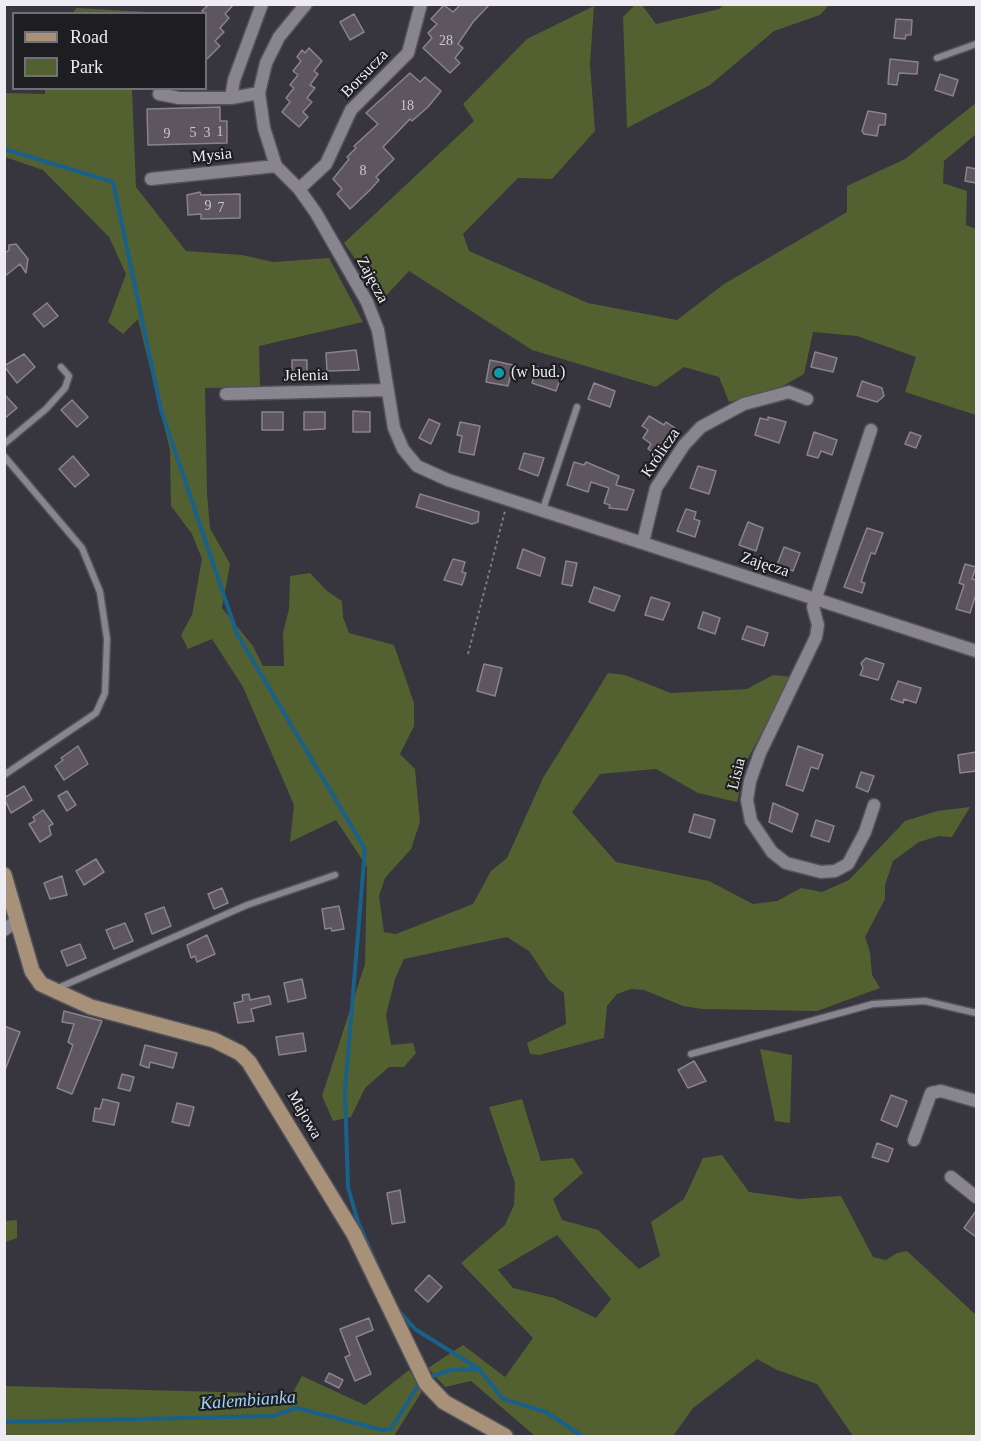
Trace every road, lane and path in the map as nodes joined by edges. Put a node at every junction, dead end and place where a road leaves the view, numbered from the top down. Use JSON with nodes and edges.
{"nodes":[{"id":1,"x":261,"y":4,"type":"edge"},
{"id":2,"x":418,"y":5,"type":"edge"},
{"id":3,"x":301,"y":6,"type":"edge"},
{"id":4,"x":976,"y":44,"type":"edge"},
{"id":5,"x":937,"y":58,"type":"dead end"},
{"id":6,"x":259,"y":93,"type":"junction"},
{"id":7,"x":159,"y":94,"type":"dead end"},
{"id":8,"x":231,"y":98,"type":"junction"},
{"id":9,"x":276,"y":166,"type":"junction"},
{"id":10,"x":151,"y":179,"type":"dead end"},
{"id":11,"x":299,"y":189,"type":"junction"},
{"id":12,"x":60,"y":367,"type":"dead end"},
{"id":13,"x":387,"y":390,"type":"junction"},
{"id":14,"x":226,"y":394,"type":"dead end"},
{"id":15,"x":807,"y":399,"type":"dead end"},
{"id":16,"x":577,"y":407,"type":"dead end"},
{"id":17,"x":872,"y":430,"type":"dead end"},
{"id":18,"x":4,"y":444,"type":"edge"},
{"id":19,"x":4,"y":456,"type":"edge"},
{"id":20,"x":508,"y":498,"type":"junction"},
{"id":21,"x":543,"y":509,"type":"junction"},
{"id":22,"x":643,"y":542,"type":"junction"},
{"id":23,"x":815,"y":599,"type":"junction"},
{"id":24,"x":976,"y":651,"type":"edge"},
{"id":25,"x":468,"y":654,"type":"dead end"},
{"id":26,"x":4,"y":775,"type":"edge"},
{"id":27,"x":874,"y":805,"type":"dead end"},
{"id":28,"x":4,"y":875,"type":"edge"},
{"id":29,"x":335,"y":875,"type":"dead end"},
{"id":30,"x":18,"y":920,"type":"junction"},
{"id":31,"x":4,"y":930,"type":"edge"},
{"id":32,"x":52,"y":991,"type":"junction"},
{"id":33,"x":976,"y":1013,"type":"edge"},
{"id":34,"x":691,"y":1054,"type":"dead end"},
{"id":35,"x":976,"y":1101,"type":"edge"},
{"id":36,"x":914,"y":1140,"type":"dead end"},
{"id":37,"x":951,"y":1177,"type":"dead end"},
{"id":38,"x":976,"y":1197,"type":"edge"},
{"id":39,"x":505,"y":1437,"type":"edge"}],
"edges":[{"from":1,"to":8,"type":"street"},
{"from":2,"to":11,"type":"street","name":"Borsucza"},
{"from":3,"to":6,"type":"street","name":"Zajęcza"},
{"from":4,"to":5,"type":"lane"},
{"from":6,"to":8,"type":"street"},
{"from":6,"to":9,"type":"street","name":"Zajęcza"},
{"from":7,"to":8,"type":"street"},
{"from":9,"to":10,"type":"street","name":"Mysia"},
{"from":9,"to":11,"type":"street","name":"Zajęcza"},
{"from":11,"to":13,"type":"street","name":"Zajęcza"},
{"from":12,"to":18,"type":"lane"},
{"from":13,"to":14,"type":"street","name":"Jelenia"},
{"from":13,"to":20,"type":"street","name":"Zajęcza"},
{"from":15,"to":22,"type":"street","name":"Królicza"},
{"from":16,"to":21,"type":"lane"},
{"from":17,"to":23,"type":"street"},
{"from":19,"to":26,"type":"lane"},
{"from":20,"to":21,"type":"street","name":"Zajęcza"},
{"from":20,"to":25,"type":"path"},
{"from":21,"to":22,"type":"street","name":"Zajęcza"},
{"from":22,"to":23,"type":"street","name":"Zajęcza"},
{"from":23,"to":24,"type":"street","name":"Zajęcza"},
{"from":23,"to":27,"type":"street","name":"Lisia"},
{"from":28,"to":30,"type":"street","name":"Majowa"},
{"from":29,"to":32,"type":"lane"},
{"from":30,"to":31,"type":"street"},
{"from":30,"to":32,"type":"street","name":"Majowa"},
{"from":32,"to":39,"type":"street","name":"Majowa"},
{"from":33,"to":34,"type":"lane"},
{"from":35,"to":36,"type":"street"},
{"from":37,"to":38,"type":"street"}]}
